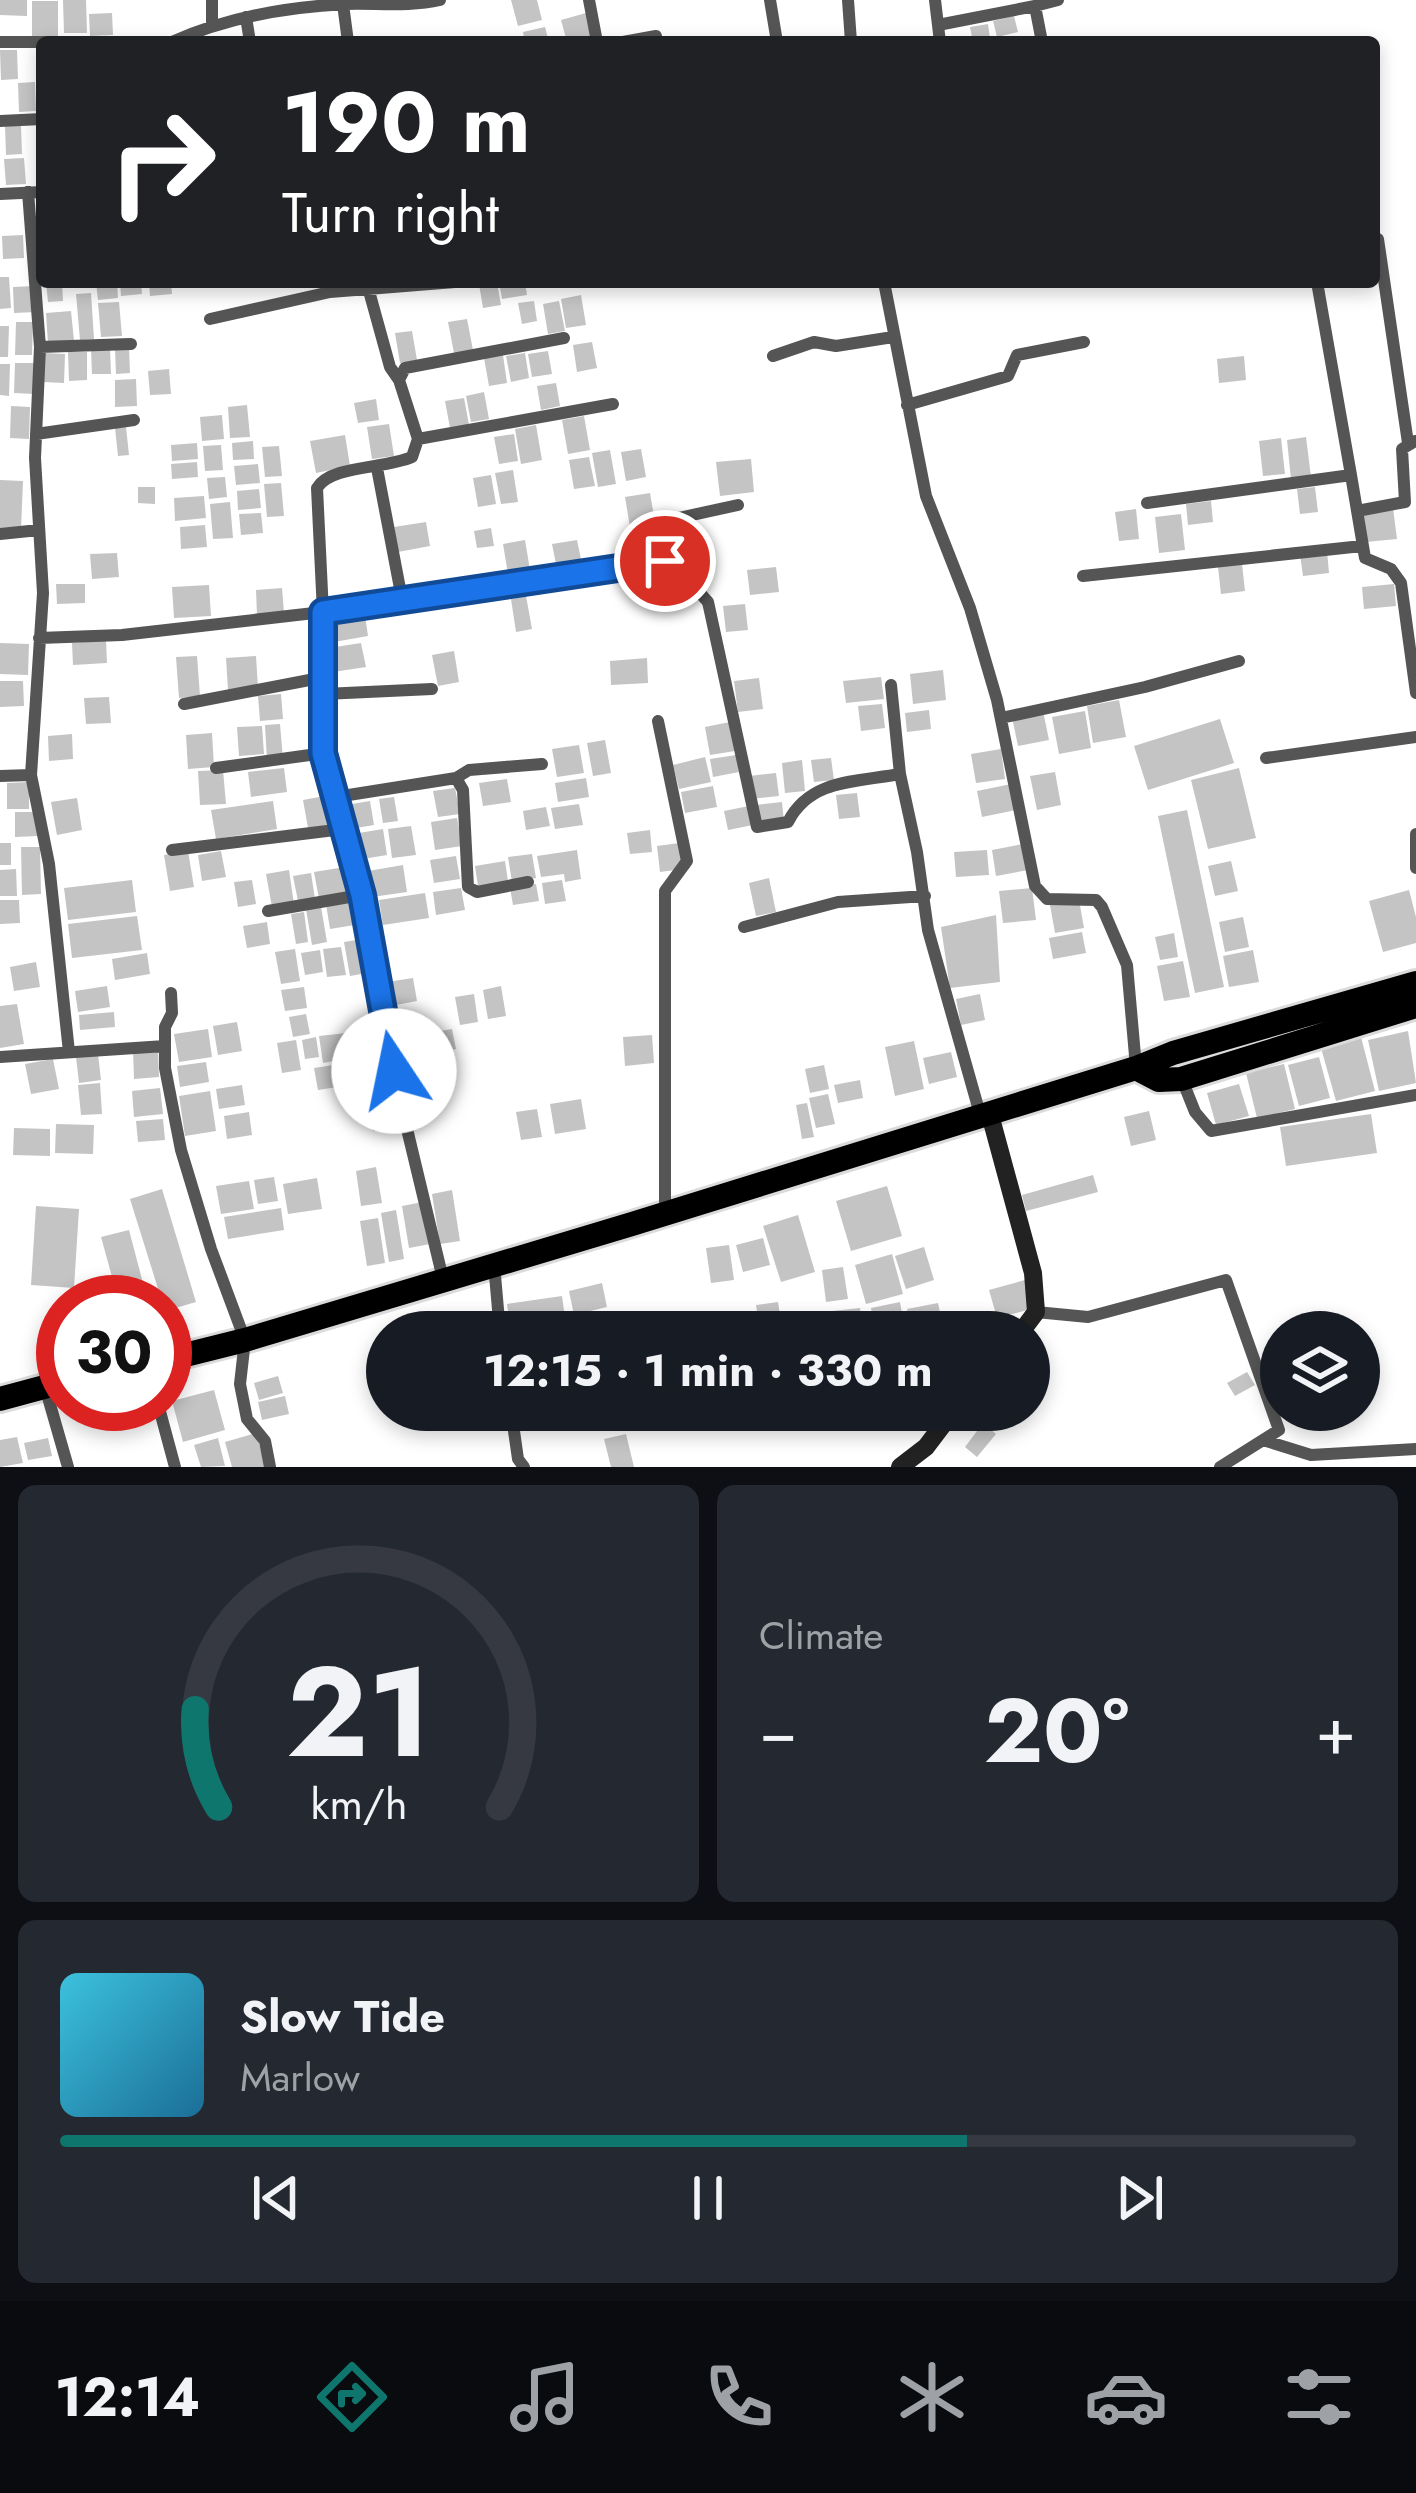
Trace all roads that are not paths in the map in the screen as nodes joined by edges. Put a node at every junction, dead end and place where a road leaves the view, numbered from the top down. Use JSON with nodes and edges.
{"nodes":[{"id":1,"x":212,"y":0,"type":"edge"},
{"id":2,"x":440,"y":0,"type":"edge"},
{"id":3,"x":589,"y":0,"type":"edge"},
{"id":4,"x":770,"y":0,"type":"edge"},
{"id":5,"x":848,"y":0,"type":"edge"},
{"id":6,"x":934,"y":0,"type":"edge"},
{"id":7,"x":1058,"y":0,"type":"edge"},
{"id":8,"x":343,"y":4,"type":"junction"},
{"id":9,"x":294,"y":5,"type":"edge"},
{"id":10,"x":1035,"y":6,"type":"junction"},
{"id":11,"x":246,"y":16,"type":"junction"},
{"id":12,"x":212,"y":24,"type":"junction"},
{"id":13,"x":938,"y":25,"type":"junction"},
{"id":14,"x":185,"y":36,"type":"edge"},
{"id":15,"x":249,"y":36,"type":"edge"},
{"id":16,"x":347,"y":36,"type":"edge"},
{"id":17,"x":596,"y":36,"type":"edge"},
{"id":18,"x":776,"y":36,"type":"edge"},
{"id":19,"x":851,"y":36,"type":"edge"},
{"id":20,"x":939,"y":36,"type":"edge"},
{"id":21,"x":1041,"y":36,"type":"edge"},
{"id":22,"x":0,"y":42,"type":"edge"},
{"id":23,"x":36,"y":42,"type":"edge"},
{"id":24,"x":36,"y":119,"type":"edge"},
{"id":25,"x":0,"y":121,"type":"edge"},
{"id":26,"x":35,"y":192,"type":"edge"},
{"id":27,"x":0,"y":194,"type":"edge"},
{"id":28,"x":36,"y":223,"type":"edge"},
{"id":29,"x":1380,"y":250,"type":"edge"},
{"id":30,"x":38,"y":288,"type":"edge"},
{"id":31,"x":399,"y":288,"type":"edge"},
{"id":32,"x":885,"y":288,"type":"edge"},
{"id":33,"x":1318,"y":288,"type":"edge"},
{"id":34,"x":369,"y":291,"type":"junction"},
{"id":35,"x":210,"y":319,"type":"dead end"},
{"id":36,"x":892,"y":337,"type":"junction"},
{"id":37,"x":564,"y":338,"type":"dead end"},
{"id":38,"x":1084,"y":342,"type":"dead end"},
{"id":39,"x":131,"y":344,"type":"dead end"},
{"id":40,"x":40,"y":347,"type":"junction"},
{"id":41,"x":773,"y":356,"type":"dead end"},
{"id":42,"x":399,"y":380,"type":"junction"},
{"id":43,"x":613,"y":404,"type":"dead end"},
{"id":44,"x":907,"y":405,"type":"junction"},
{"id":45,"x":134,"y":420,"type":"dead end"},
{"id":46,"x":36,"y":434,"type":"junction"},
{"id":47,"x":418,"y":439,"type":"junction"},
{"id":48,"x":1412,"y":442,"type":"edge"},
{"id":49,"x":376,"y":468,"type":"junction"},
{"id":50,"x":1351,"y":475,"type":"junction"},
{"id":51,"x":1411,"y":496,"type":"edge"},
{"id":52,"x":1147,"y":503,"type":"dead end"},
{"id":53,"x":739,"y":506,"type":"dead end"},
{"id":54,"x":1357,"y":511,"type":"junction"},
{"id":55,"x":39,"y":530,"type":"junction"},
{"id":56,"x":0,"y":534,"type":"edge"},
{"id":57,"x":1362,"y":546,"type":"junction"},
{"id":58,"x":665,"y":561,"type":"junction"},
{"id":59,"x":1083,"y":575,"type":"dead end"},
{"id":60,"x":402,"y":599,"type":"junction"},
{"id":61,"x":323,"y":612,"type":"junction"},
{"id":62,"x":39,"y":638,"type":"junction"},
{"id":63,"x":1239,"y":661,"type":"dead end"},
{"id":64,"x":325,"y":677,"type":"junction"},
{"id":65,"x":890,"y":685,"type":"dead end"},
{"id":66,"x":432,"y":689,"type":"dead end"},
{"id":67,"x":1416,"y":693,"type":"edge"},
{"id":68,"x":324,"y":694,"type":"junction"},
{"id":69,"x":184,"y":704,"type":"dead end"},
{"id":70,"x":1001,"y":718,"type":"junction"},
{"id":71,"x":658,"y":721,"type":"dead end"},
{"id":72,"x":1416,"y":736,"type":"edge"},
{"id":73,"x":323,"y":753,"type":"junction"},
{"id":74,"x":1266,"y":758,"type":"dead end"},
{"id":75,"x":542,"y":764,"type":"dead end"},
{"id":76,"x":216,"y":768,"type":"dead end"},
{"id":77,"x":900,"y":773,"type":"junction"},
{"id":78,"x":31,"y":775,"type":"junction"},
{"id":79,"x":0,"y":776,"type":"edge"},
{"id":80,"x":456,"y":778,"type":"junction"},
{"id":81,"x":336,"y":797,"type":"junction"},
{"id":82,"x":344,"y":830,"type":"junction"},
{"id":83,"x":1416,"y":834,"type":"edge"},
{"id":84,"x":172,"y":850,"type":"dead end"},
{"id":85,"x":1416,"y":868,"type":"edge"},
{"id":86,"x":528,"y":882,"type":"dead end"},
{"id":87,"x":362,"y":895,"type":"junction"},
{"id":88,"x":925,"y":896,"type":"junction"},
{"id":89,"x":268,"y":911,"type":"dead end"},
{"id":90,"x":744,"y":927,"type":"dead end"},
{"id":91,"x":1416,"y":983,"type":"edge"},
{"id":92,"x":171,"y":993,"type":"dead end"},
{"id":93,"x":1416,"y":1006,"type":"edge"},
{"id":94,"x":165,"y":1046,"type":"junction"},
{"id":95,"x":69,"y":1052,"type":"junction"},
{"id":96,"x":1173,"y":1053,"type":"junction"},
{"id":97,"x":0,"y":1057,"type":"edge"},
{"id":98,"x":1136,"y":1068,"type":"junction"},
{"id":99,"x":1181,"y":1079,"type":"junction"},
{"id":100,"x":1416,"y":1095,"type":"edge"},
{"id":101,"x":984,"y":1113,"type":"junction"},
{"id":102,"x":664,"y":1214,"type":"junction"},
{"id":103,"x":494,"y":1264,"type":"junction"},
{"id":104,"x":443,"y":1279,"type":"junction"},
{"id":105,"x":498,"y":1311,"type":"edge"},
{"id":106,"x":1036,"y":1311,"type":"edge"},
{"id":107,"x":1050,"y":1313,"type":"edge"},
{"id":108,"x":245,"y":1340,"type":"junction"},
{"id":109,"x":192,"y":1353,"type":"edge"},
{"id":110,"x":36,"y":1388,"type":"edge"},
{"id":111,"x":0,"y":1399,"type":"edge"},
{"id":112,"x":62,"y":1431,"type":"edge"},
{"id":113,"x":165,"y":1431,"type":"edge"},
{"id":114,"x":515,"y":1431,"type":"edge"},
{"id":115,"x":938,"y":1431,"type":"edge"},
{"id":116,"x":1263,"y":1440,"type":"junction"},
{"id":117,"x":1416,"y":1449,"type":"edge"},
{"id":118,"x":68,"y":1467,"type":"edge"},
{"id":119,"x":175,"y":1467,"type":"edge"},
{"id":120,"x":270,"y":1467,"type":"edge"},
{"id":121,"x":524,"y":1467,"type":"edge"},
{"id":122,"x":900,"y":1467,"type":"edge"},
{"id":123,"x":1220,"y":1467,"type":"edge"}],
"edges":[{"from":1,"to":12,"type":"street"},
{"from":2,"to":8,"type":"street"},
{"from":3,"to":17,"type":"street"},
{"from":4,"to":18,"type":"street"},
{"from":5,"to":19,"type":"street"},
{"from":6,"to":13,"type":"street"},
{"from":7,"to":10,"type":"street"},
{"from":8,"to":9,"type":"street"},
{"from":8,"to":16,"type":"street"},
{"from":9,"to":11,"type":"street"},
{"from":10,"to":13,"type":"street"},
{"from":10,"to":21,"type":"street"},
{"from":11,"to":12,"type":"street"},
{"from":11,"to":15,"type":"street"},
{"from":12,"to":14,"type":"street"},
{"from":13,"to":20,"type":"street"},
{"from":22,"to":23,"type":"street"},
{"from":24,"to":25,"type":"street"},
{"from":26,"to":27,"type":"street"},
{"from":26,"to":28,"type":"street"},
{"from":29,"to":48,"type":"street"},
{"from":30,"to":40,"type":"street"},
{"from":31,"to":34,"type":"street"},
{"from":32,"to":36,"type":"street"},
{"from":33,"to":50,"type":"street"},
{"from":34,"to":35,"type":"street"},
{"from":34,"to":42,"type":"street"},
{"from":36,"to":41,"type":"street"},
{"from":36,"to":44,"type":"street"},
{"from":37,"to":42,"type":"street"},
{"from":38,"to":44,"type":"street"},
{"from":39,"to":40,"type":"street"},
{"from":40,"to":46,"type":"street"},
{"from":42,"to":47,"type":"street"},
{"from":43,"to":47,"type":"street"},
{"from":44,"to":70,"type":"street"},
{"from":45,"to":46,"type":"street"},
{"from":46,"to":55,"type":"street"},
{"from":47,"to":49,"type":"street"},
{"from":48,"to":51,"type":"street"},
{"from":49,"to":60,"type":"street"},
{"from":49,"to":61,"type":"street"},
{"from":50,"to":52,"type":"street"},
{"from":50,"to":54,"type":"street"},
{"from":51,"to":54,"type":"street"},
{"from":53,"to":58,"type":"street"},
{"from":54,"to":57,"type":"street"},
{"from":55,"to":56,"type":"street"},
{"from":55,"to":62,"type":"street"},
{"from":57,"to":59,"type":"street"},
{"from":57,"to":67,"type":"street"},
{"from":58,"to":60,"type":"street"},
{"from":58,"to":77,"type":"street"},
{"from":60,"to":61,"type":"street"},
{"from":61,"to":62,"type":"street"},
{"from":61,"to":64,"type":"street"},
{"from":62,"to":78,"type":"street"},
{"from":63,"to":70,"type":"street"},
{"from":64,"to":68,"type":"street"},
{"from":64,"to":69,"type":"street"},
{"from":65,"to":77,"type":"street"},
{"from":66,"to":68,"type":"street"},
{"from":68,"to":73,"type":"street"},
{"from":70,"to":98,"type":"street"},
{"from":71,"to":102,"type":"street"},
{"from":72,"to":74,"type":"street"},
{"from":73,"to":76,"type":"street"},
{"from":73,"to":81,"type":"street"},
{"from":75,"to":80,"type":"street"},
{"from":77,"to":88,"type":"street"},
{"from":78,"to":79,"type":"street"},
{"from":78,"to":95,"type":"street"},
{"from":80,"to":81,"type":"street"},
{"from":80,"to":86,"type":"street"},
{"from":81,"to":82,"type":"street"},
{"from":82,"to":84,"type":"street"},
{"from":82,"to":87,"type":"street"},
{"from":83,"to":85,"type":"street"},
{"from":87,"to":89,"type":"street"},
{"from":87,"to":104,"type":"street"},
{"from":88,"to":90,"type":"street"},
{"from":88,"to":101,"type":"street"},
{"from":91,"to":96,"type":"highway"},
{"from":92,"to":94,"type":"street"},
{"from":93,"to":99,"type":"highway"},
{"from":94,"to":95,"type":"street"},
{"from":94,"to":108,"type":"street"},
{"from":95,"to":97,"type":"street"},
{"from":96,"to":98,"type":"highway"},
{"from":96,"to":99,"type":"street"},
{"from":98,"to":99,"type":"highway"},
{"from":98,"to":101,"type":"highway"},
{"from":99,"to":100,"type":"street"},
{"from":101,"to":102,"type":"highway"},
{"from":101,"to":106,"type":"street"},
{"from":102,"to":103,"type":"highway"},
{"from":103,"to":104,"type":"highway"},
{"from":103,"to":105,"type":"street"},
{"from":104,"to":108,"type":"highway"},
{"from":107,"to":116,"type":"street"},
{"from":108,"to":109,"type":"highway"},
{"from":108,"to":120,"type":"street"},
{"from":110,"to":111,"type":"highway"},
{"from":112,"to":118,"type":"street"},
{"from":113,"to":119,"type":"street"},
{"from":114,"to":121,"type":"street"},
{"from":115,"to":122,"type":"street"},
{"from":116,"to":117,"type":"street"},
{"from":116,"to":123,"type":"street"}]}
